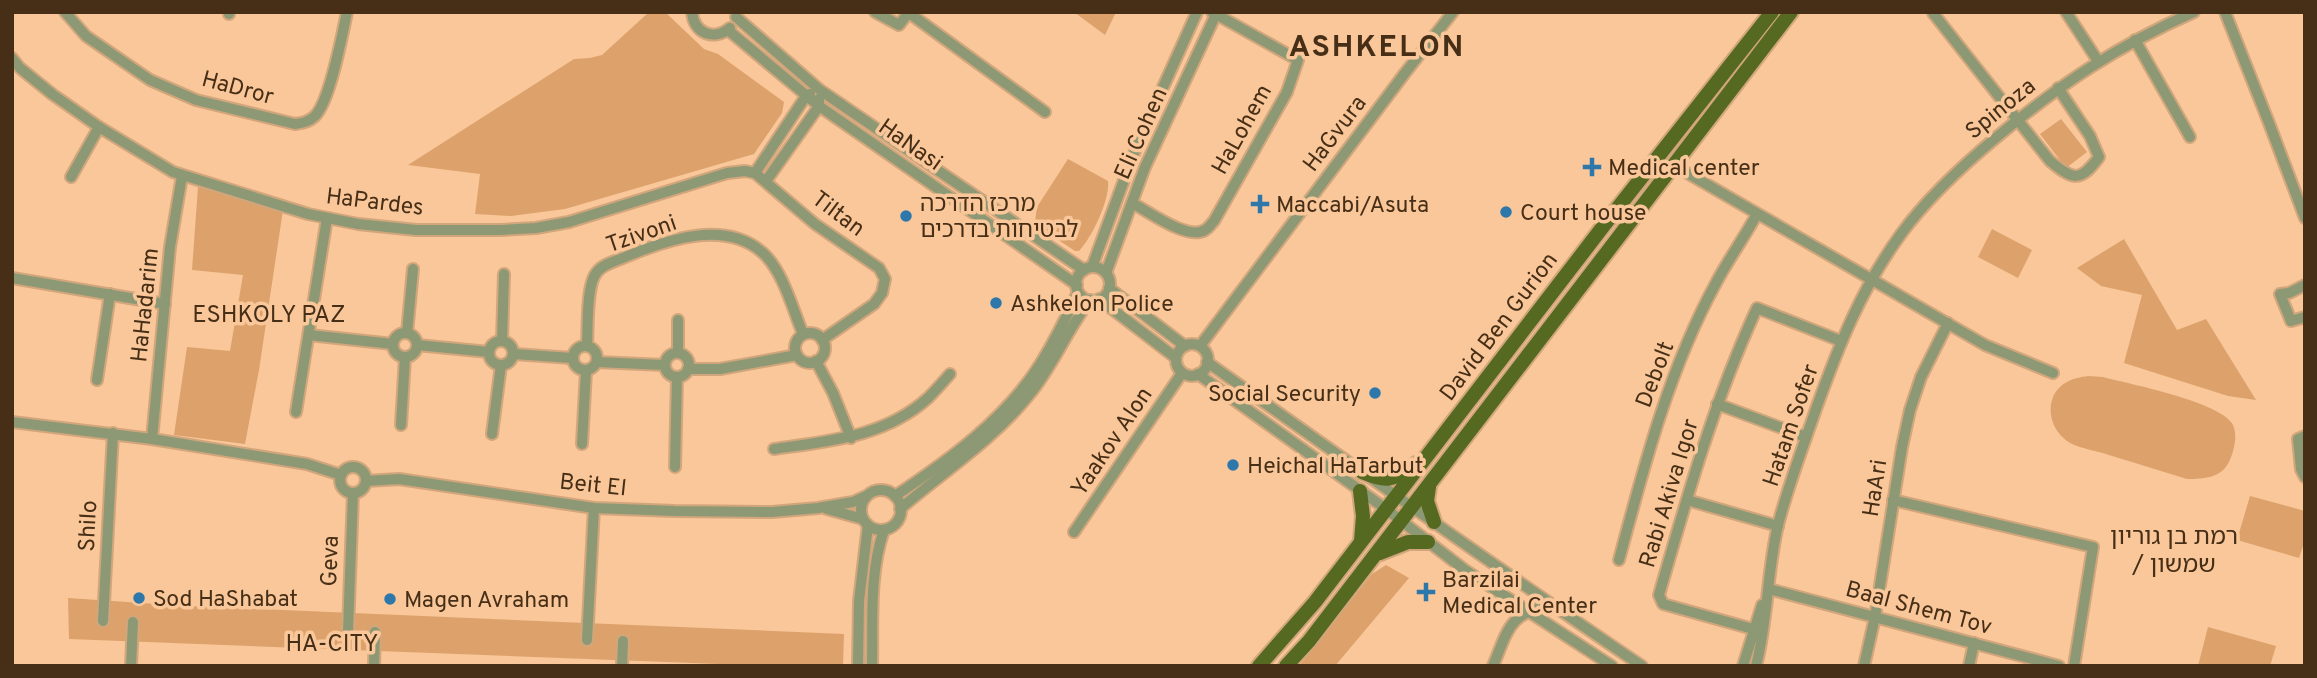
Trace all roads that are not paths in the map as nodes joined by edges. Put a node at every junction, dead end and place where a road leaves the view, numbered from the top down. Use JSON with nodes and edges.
{"nodes":[{"id":1,"x":65,"y":12,"type":"edge"},
{"id":2,"x":347,"y":12,"type":"edge"},
{"id":3,"x":692,"y":12,"type":"edge"},
{"id":4,"x":875,"y":12,"type":"edge"},
{"id":5,"x":909,"y":12,"type":"edge"},
{"id":6,"x":1197,"y":12,"type":"edge"},
{"id":7,"x":1453,"y":12,"type":"edge"},
{"id":8,"x":1772,"y":12,"type":"edge"},
{"id":9,"x":1791,"y":12,"type":"edge"},
{"id":10,"x":2066,"y":12,"type":"edge"},
{"id":11,"x":2194,"y":12,"type":"edge"},
{"id":12,"x":2225,"y":12,"type":"edge"},
{"id":13,"x":1215,"y":13,"type":"edge"},
{"id":14,"x":1933,"y":13,"type":"edge"},
{"id":15,"x":736,"y":15,"type":"edge"},
{"id":16,"x":2181,"y":15,"type":"edge"},
{"id":17,"x":728,"y":30,"type":"junction"},
{"id":18,"x":2135,"y":40,"type":"junction"},
{"id":19,"x":12,"y":58,"type":"edge"},
{"id":20,"x":2098,"y":61,"type":"junction"},
{"id":21,"x":20,"y":68,"type":"junction"},
{"id":22,"x":12,"y":78,"type":"edge"},
{"id":23,"x":2057,"y":88,"type":"junction"},
{"id":24,"x":820,"y":90,"type":"junction"},
{"id":25,"x":806,"y":96,"type":"junction"},
{"id":26,"x":819,"y":106,"type":"junction"},
{"id":27,"x":1045,"y":112,"type":"dead end"},
{"id":28,"x":2016,"y":121,"type":"junction"},
{"id":29,"x":99,"y":127,"type":"junction"},
{"id":30,"x":2190,"y":137,"type":"dead end"},
{"id":31,"x":1675,"y":166,"type":"junction"},
{"id":32,"x":755,"y":173,"type":"junction"},
{"id":33,"x":182,"y":176,"type":"junction"},
{"id":34,"x":71,"y":177,"type":"dead end"},
{"id":35,"x":766,"y":181,"type":"junction"},
{"id":36,"x":1132,"y":202,"type":"junction"},
{"id":37,"x":1757,"y":215,"type":"junction"},
{"id":38,"x":327,"y":218,"type":"junction"},
{"id":39,"x":2305,"y":218,"type":"edge"},
{"id":40,"x":412,"y":269,"type":"dead end"},
{"id":41,"x":1088,"y":269,"type":"junction"},
{"id":42,"x":1106,"y":273,"type":"junction"},
{"id":43,"x":504,"y":274,"type":"dead end"},
{"id":44,"x":13,"y":281,"type":"edge"},
{"id":45,"x":1871,"y":281,"type":"junction"},
{"id":46,"x":2305,"y":285,"type":"edge"},
{"id":47,"x":1077,"y":288,"type":"junction"},
{"id":48,"x":1110,"y":288,"type":"junction"},
{"id":49,"x":110,"y":294,"type":"junction"},
{"id":50,"x":1095,"y":300,"type":"junction"},
{"id":51,"x":165,"y":304,"type":"junction"},
{"id":52,"x":2305,"y":317,"type":"edge"},
{"id":53,"x":678,"y":320,"type":"dead end"},
{"id":54,"x":1948,"y":323,"type":"junction"},
{"id":55,"x":407,"y":332,"type":"junction"},
{"id":56,"x":803,"y":334,"type":"junction"},
{"id":57,"x":309,"y":335,"type":"junction"},
{"id":58,"x":822,"y":340,"type":"junction"},
{"id":59,"x":502,"y":341,"type":"junction"},
{"id":60,"x":1841,"y":341,"type":"junction"},
{"id":61,"x":393,"y":344,"type":"junction"},
{"id":62,"x":417,"y":345,"type":"junction"},
{"id":63,"x":587,"y":346,"type":"junction"},
{"id":64,"x":1185,"y":346,"type":"junction"},
{"id":65,"x":1200,"y":346,"type":"junction"},
{"id":66,"x":489,"y":352,"type":"junction"},
{"id":67,"x":678,"y":352,"type":"junction"},
{"id":68,"x":514,"y":354,"type":"junction"},
{"id":69,"x":797,"y":355,"type":"junction"},
{"id":70,"x":405,"y":357,"type":"junction"},
{"id":71,"x":572,"y":358,"type":"junction"},
{"id":72,"x":1176,"y":358,"type":"junction"},
{"id":73,"x":816,"y":361,"type":"junction"},
{"id":74,"x":597,"y":362,"type":"junction"},
{"id":75,"x":1207,"y":362,"type":"junction"},
{"id":76,"x":501,"y":365,"type":"junction"},
{"id":77,"x":664,"y":365,"type":"junction"},
{"id":78,"x":688,"y":369,"type":"junction"},
{"id":79,"x":586,"y":370,"type":"junction"},
{"id":80,"x":1182,"y":373,"type":"junction"},
{"id":81,"x":2053,"y":373,"type":"dead end"},
{"id":82,"x":950,"y":374,"type":"dead end"},
{"id":83,"x":1198,"y":374,"type":"junction"},
{"id":84,"x":677,"y":377,"type":"junction"},
{"id":85,"x":97,"y":380,"type":"dead end"},
{"id":86,"x":1717,"y":404,"type":"junction"},
{"id":87,"x":296,"y":412,"type":"dead end"},
{"id":88,"x":12,"y":422,"type":"edge"},
{"id":89,"x":401,"y":425,"type":"dead end"},
{"id":90,"x":113,"y":433,"type":"junction"},
{"id":91,"x":492,"y":434,"type":"dead end"},
{"id":92,"x":2305,"y":436,"type":"edge"},
{"id":93,"x":1806,"y":437,"type":"junction"},
{"id":94,"x":852,"y":438,"type":"junction"},
{"id":95,"x":152,"y":439,"type":"junction"},
{"id":96,"x":582,"y":444,"type":"dead end"},
{"id":97,"x":774,"y":449,"type":"dead end"},
{"id":98,"x":1426,"y":457,"type":"junction"},
{"id":99,"x":675,"y":467,"type":"dead end"},
{"id":100,"x":1362,"y":472,"type":"junction"},
{"id":101,"x":341,"y":475,"type":"junction"},
{"id":102,"x":2305,"y":477,"type":"edge"},
{"id":103,"x":366,"y":481,"type":"junction"},
{"id":104,"x":1429,"y":485,"type":"junction"},
{"id":105,"x":1360,"y":491,"type":"junction"},
{"id":106,"x":353,"y":493,"type":"junction"},
{"id":107,"x":1397,"y":495,"type":"junction"},
{"id":108,"x":866,"y":496,"type":"junction"},
{"id":109,"x":895,"y":496,"type":"junction"},
{"id":110,"x":1686,"y":500,"type":"junction"},
{"id":111,"x":1893,"y":500,"type":"junction"},
{"id":112,"x":1413,"y":506,"type":"junction"},
{"id":113,"x":594,"y":508,"type":"junction"},
{"id":114,"x":818,"y":508,"type":"junction"},
{"id":115,"x":900,"y":509,"type":"junction"},
{"id":116,"x":1386,"y":509,"type":"junction"},
{"id":117,"x":865,"y":522,"type":"junction"},
{"id":118,"x":1401,"y":522,"type":"junction"},
{"id":119,"x":1434,"y":522,"type":"junction"},
{"id":120,"x":1778,"y":526,"type":"junction"},
{"id":121,"x":884,"y":530,"type":"junction"},
{"id":122,"x":1074,"y":532,"type":"dead end"},
{"id":123,"x":1361,"y":541,"type":"junction"},
{"id":124,"x":1428,"y":542,"type":"junction"},
{"id":125,"x":1376,"y":555,"type":"junction"},
{"id":126,"x":1619,"y":560,"type":"dead end"},
{"id":127,"x":1769,"y":589,"type":"junction"},
{"id":128,"x":1552,"y":605,"type":"junction"},
{"id":129,"x":1527,"y":611,"type":"junction"},
{"id":130,"x":1875,"y":617,"type":"junction"},
{"id":131,"x":103,"y":621,"type":"dead end"},
{"id":132,"x":133,"y":622,"type":"dead end"},
{"id":133,"x":1753,"y":629,"type":"junction"},
{"id":134,"x":348,"y":631,"type":"dead end"},
{"id":135,"x":375,"y":632,"type":"dead end"},
{"id":136,"x":587,"y":640,"type":"dead end"},
{"id":137,"x":623,"y":641,"type":"dead end"},
{"id":138,"x":1974,"y":643,"type":"junction"},
{"id":139,"x":131,"y":666,"type":"edge"},
{"id":140,"x":374,"y":666,"type":"edge"},
{"id":141,"x":622,"y":666,"type":"edge"},
{"id":142,"x":858,"y":666,"type":"edge"},
{"id":143,"x":872,"y":666,"type":"edge"},
{"id":144,"x":1259,"y":666,"type":"edge"},
{"id":145,"x":1286,"y":666,"type":"edge"},
{"id":146,"x":1493,"y":666,"type":"edge"},
{"id":147,"x":1612,"y":666,"type":"edge"},
{"id":148,"x":1642,"y":666,"type":"edge"},
{"id":149,"x":1743,"y":666,"type":"edge"},
{"id":150,"x":1756,"y":666,"type":"edge"},
{"id":151,"x":1864,"y":666,"type":"edge"},
{"id":152,"x":1969,"y":666,"type":"edge"},
{"id":153,"x":2059,"y":666,"type":"edge"},
{"id":154,"x":2074,"y":666,"type":"edge"}],
"edges":[{"from":1,"to":2,"type":"street","name":"HaDror"},
{"from":3,"to":17,"type":"street"},
{"from":4,"to":5,"type":"street"},
{"from":5,"to":27,"type":"street"},
{"from":6,"to":41,"type":"street","name":"Eli Cohen"},
{"from":7,"to":65,"type":"street","name":"HaGvura"},
{"from":8,"to":98,"type":"main road","name":"David Ben Gurion"},
{"from":9,"to":31,"type":"main road","name":"David Ben Gurion"},
{"from":10,"to":20,"type":"street"},
{"from":11,"to":16,"type":"street","name":"Spinoza"},
{"from":12,"to":39,"type":"street"},
{"from":13,"to":36,"type":"street","name":"Eli Cohen"},
{"from":13,"to":36,"type":"street","name":"HaLohem"},
{"from":14,"to":28,"type":"street"},
{"from":15,"to":17,"type":"street"},
{"from":15,"to":24,"type":"street","name":"HaNasi"},
{"from":16,"to":18,"type":"street","name":"Spinoza"},
{"from":17,"to":25,"type":"street","name":"HaNasi"},
{"from":18,"to":20,"type":"street","name":"Spinoza"},
{"from":18,"to":30,"type":"street"},
{"from":19,"to":21,"type":"street","name":"HaPardes"},
{"from":20,"to":23,"type":"street","name":"Spinoza"},
{"from":21,"to":22,"type":"street"},
{"from":21,"to":29,"type":"street","name":"HaPardes"},
{"from":23,"to":28,"type":"street","name":"Spinoza"},
{"from":23,"to":28,"type":"street"},
{"from":24,"to":25,"type":"street"},
{"from":24,"to":26,"type":"street"},
{"from":24,"to":41,"type":"street","name":"HaNasi"},
{"from":25,"to":26,"type":"street","name":"HaNasi"},
{"from":25,"to":32,"type":"street"},
{"from":26,"to":35,"type":"street"},
{"from":26,"to":47,"type":"street","name":"HaNasi"},
{"from":28,"to":45,"type":"street","name":"Spinoza"},
{"from":29,"to":33,"type":"street","name":"HaPardes"},
{"from":29,"to":34,"type":"street"},
{"from":31,"to":37,"type":"street"},
{"from":31,"to":104,"type":"main road","name":"David Ben Gurion"},
{"from":32,"to":35,"type":"street"},
{"from":32,"to":38,"type":"street","name":"HaPardes"},
{"from":33,"to":38,"type":"street","name":"HaPardes"},
{"from":33,"to":51,"type":"street","name":"HaHadarim"},
{"from":35,"to":58,"type":"street","name":"Tiltan"},
{"from":36,"to":42,"type":"street","name":"Eli Cohen"},
{"from":37,"to":45,"type":"street"},
{"from":37,"to":126,"type":"street","name":"Debolt"},
{"from":38,"to":57,"type":"street"},
{"from":40,"to":55,"type":"street"},
{"from":41,"to":42,"type":"street"},
{"from":41,"to":47,"type":"street"},
{"from":42,"to":48,"type":"street"},
{"from":43,"to":59,"type":"street"},
{"from":44,"to":49,"type":"street"},
{"from":45,"to":54,"type":"street"},
{"from":45,"to":60,"type":"street","name":"Hatam Sofer"},
{"from":46,"to":52,"type":"street"},
{"from":47,"to":50,"type":"street"},
{"from":47,"to":109,"type":"street"},
{"from":48,"to":50,"type":"street"},
{"from":48,"to":64,"type":"street"},
{"from":49,"to":51,"type":"street"},
{"from":49,"to":85,"type":"street"},
{"from":50,"to":72,"type":"street"},
{"from":50,"to":115,"type":"street"},
{"from":51,"to":95,"type":"street","name":"HaHadarim"},
{"from":53,"to":67,"type":"street"},
{"from":54,"to":81,"type":"street"},
{"from":54,"to":111,"type":"street","name":"HaAri"},
{"from":55,"to":61,"type":"street"},
{"from":55,"to":62,"type":"street"},
{"from":56,"to":58,"type":"street"},
{"from":56,"to":63,"type":"street","name":"Tzivoni"},
{"from":56,"to":69,"type":"street"},
{"from":57,"to":61,"type":"street"},
{"from":57,"to":87,"type":"street"},
{"from":58,"to":73,"type":"street"},
{"from":59,"to":66,"type":"street"},
{"from":59,"to":68,"type":"street"},
{"from":60,"to":86,"type":"street","name":"Rabi Akiva Igor"},
{"from":60,"to":93,"type":"street","name":"Hatam Sofer"},
{"from":61,"to":70,"type":"street"},
{"from":62,"to":66,"type":"street"},
{"from":62,"to":70,"type":"street"},
{"from":63,"to":71,"type":"street"},
{"from":63,"to":74,"type":"street"},
{"from":64,"to":65,"type":"street"},
{"from":64,"to":72,"type":"street"},
{"from":65,"to":75,"type":"street"},
{"from":66,"to":76,"type":"street"},
{"from":67,"to":77,"type":"street"},
{"from":67,"to":78,"type":"street"},
{"from":68,"to":71,"type":"street"},
{"from":68,"to":76,"type":"street"},
{"from":69,"to":73,"type":"street"},
{"from":69,"to":78,"type":"street"},
{"from":70,"to":89,"type":"street"},
{"from":71,"to":79,"type":"street"},
{"from":72,"to":80,"type":"street"},
{"from":73,"to":94,"type":"street"},
{"from":74,"to":77,"type":"street"},
{"from":74,"to":79,"type":"street"},
{"from":75,"to":83,"type":"street"},
{"from":75,"to":100,"type":"street"},
{"from":76,"to":91,"type":"street"},
{"from":77,"to":84,"type":"street"},
{"from":78,"to":84,"type":"street"},
{"from":79,"to":96,"type":"street"},
{"from":80,"to":83,"type":"street"},
{"from":80,"to":122,"type":"street","name":"Yaakov Alon"},
{"from":82,"to":94,"type":"street"},
{"from":83,"to":105,"type":"street"},
{"from":84,"to":99,"type":"street"},
{"from":86,"to":93,"type":"street"},
{"from":86,"to":110,"type":"street","name":"Rabi Akiva Igor"},
{"from":88,"to":90,"type":"street"},
{"from":90,"to":95,"type":"street"},
{"from":90,"to":131,"type":"street","name":"Shilo"},
{"from":92,"to":102,"type":"street"},
{"from":93,"to":120,"type":"street","name":"Hatam Sofer"},
{"from":94,"to":97,"type":"street"},
{"from":95,"to":101,"type":"street"},
{"from":98,"to":100,"type":"main road"},
{"from":98,"to":107,"type":"main road","name":"David Ben Gurion"},
{"from":100,"to":107,"type":"street"},
{"from":101,"to":103,"type":"street"},
{"from":101,"to":106,"type":"street"},
{"from":103,"to":106,"type":"street"},
{"from":103,"to":113,"type":"street","name":"Beit El"},
{"from":104,"to":112,"type":"main road","name":"David Ben Gurion"},
{"from":104,"to":119,"type":"main road"},
{"from":105,"to":116,"type":"street"},
{"from":105,"to":123,"type":"main road"},
{"from":106,"to":134,"type":"street","name":"Geva"},
{"from":107,"to":112,"type":"street"},
{"from":107,"to":116,"type":"main road","name":"David Ben Gurion"},
{"from":108,"to":109,"type":"street"},
{"from":108,"to":114,"type":"street","name":"Beit El"},
{"from":108,"to":117,"type":"street"},
{"from":109,"to":115,"type":"street"},
{"from":110,"to":120,"type":"street"},
{"from":110,"to":133,"type":"street","name":"Rabi Akiva Igor"},
{"from":111,"to":130,"type":"street","name":"HaAri"},
{"from":111,"to":154,"type":"street"},
{"from":112,"to":118,"type":"main road","name":"David Ben Gurion"},
{"from":112,"to":119,"type":"street"},
{"from":113,"to":114,"type":"street","name":"Beit El"},
{"from":113,"to":136,"type":"street"},
{"from":114,"to":117,"type":"street","name":"Beit El"},
{"from":115,"to":121,"type":"street"},
{"from":116,"to":118,"type":"street"},
{"from":116,"to":123,"type":"main road","name":"David Ben Gurion"},
{"from":117,"to":121,"type":"street"},
{"from":117,"to":142,"type":"street"},
{"from":118,"to":124,"type":"street"},
{"from":118,"to":125,"type":"main road","name":"David Ben Gurion"},
{"from":119,"to":128,"type":"street"},
{"from":120,"to":127,"type":"street","name":"Hatam Sofer"},
{"from":121,"to":143,"type":"street"},
{"from":123,"to":144,"type":"main road","name":"David Ben Gurion"},
{"from":124,"to":125,"type":"main road"},
{"from":124,"to":129,"type":"street"},
{"from":125,"to":145,"type":"main road","name":"David Ben Gurion"},
{"from":127,"to":130,"type":"street","name":"Baal Shem Tov"},
{"from":127,"to":133,"type":"street","name":"Hatam Sofer"},
{"from":127,"to":150,"type":"street","name":"Hatam Sofer"},
{"from":128,"to":129,"type":"street"},
{"from":128,"to":148,"type":"street"},
{"from":129,"to":146,"type":"street"},
{"from":129,"to":147,"type":"street"},
{"from":130,"to":138,"type":"street","name":"Baal Shem Tov"},
{"from":130,"to":151,"type":"street","name":"HaAri"},
{"from":132,"to":139,"type":"street"},
{"from":133,"to":149,"type":"street","name":"Hatam Sofer"},
{"from":135,"to":140,"type":"street"},
{"from":137,"to":141,"type":"street"},
{"from":138,"to":152,"type":"street"},
{"from":138,"to":153,"type":"street","name":"Baal Shem Tov"}]}
